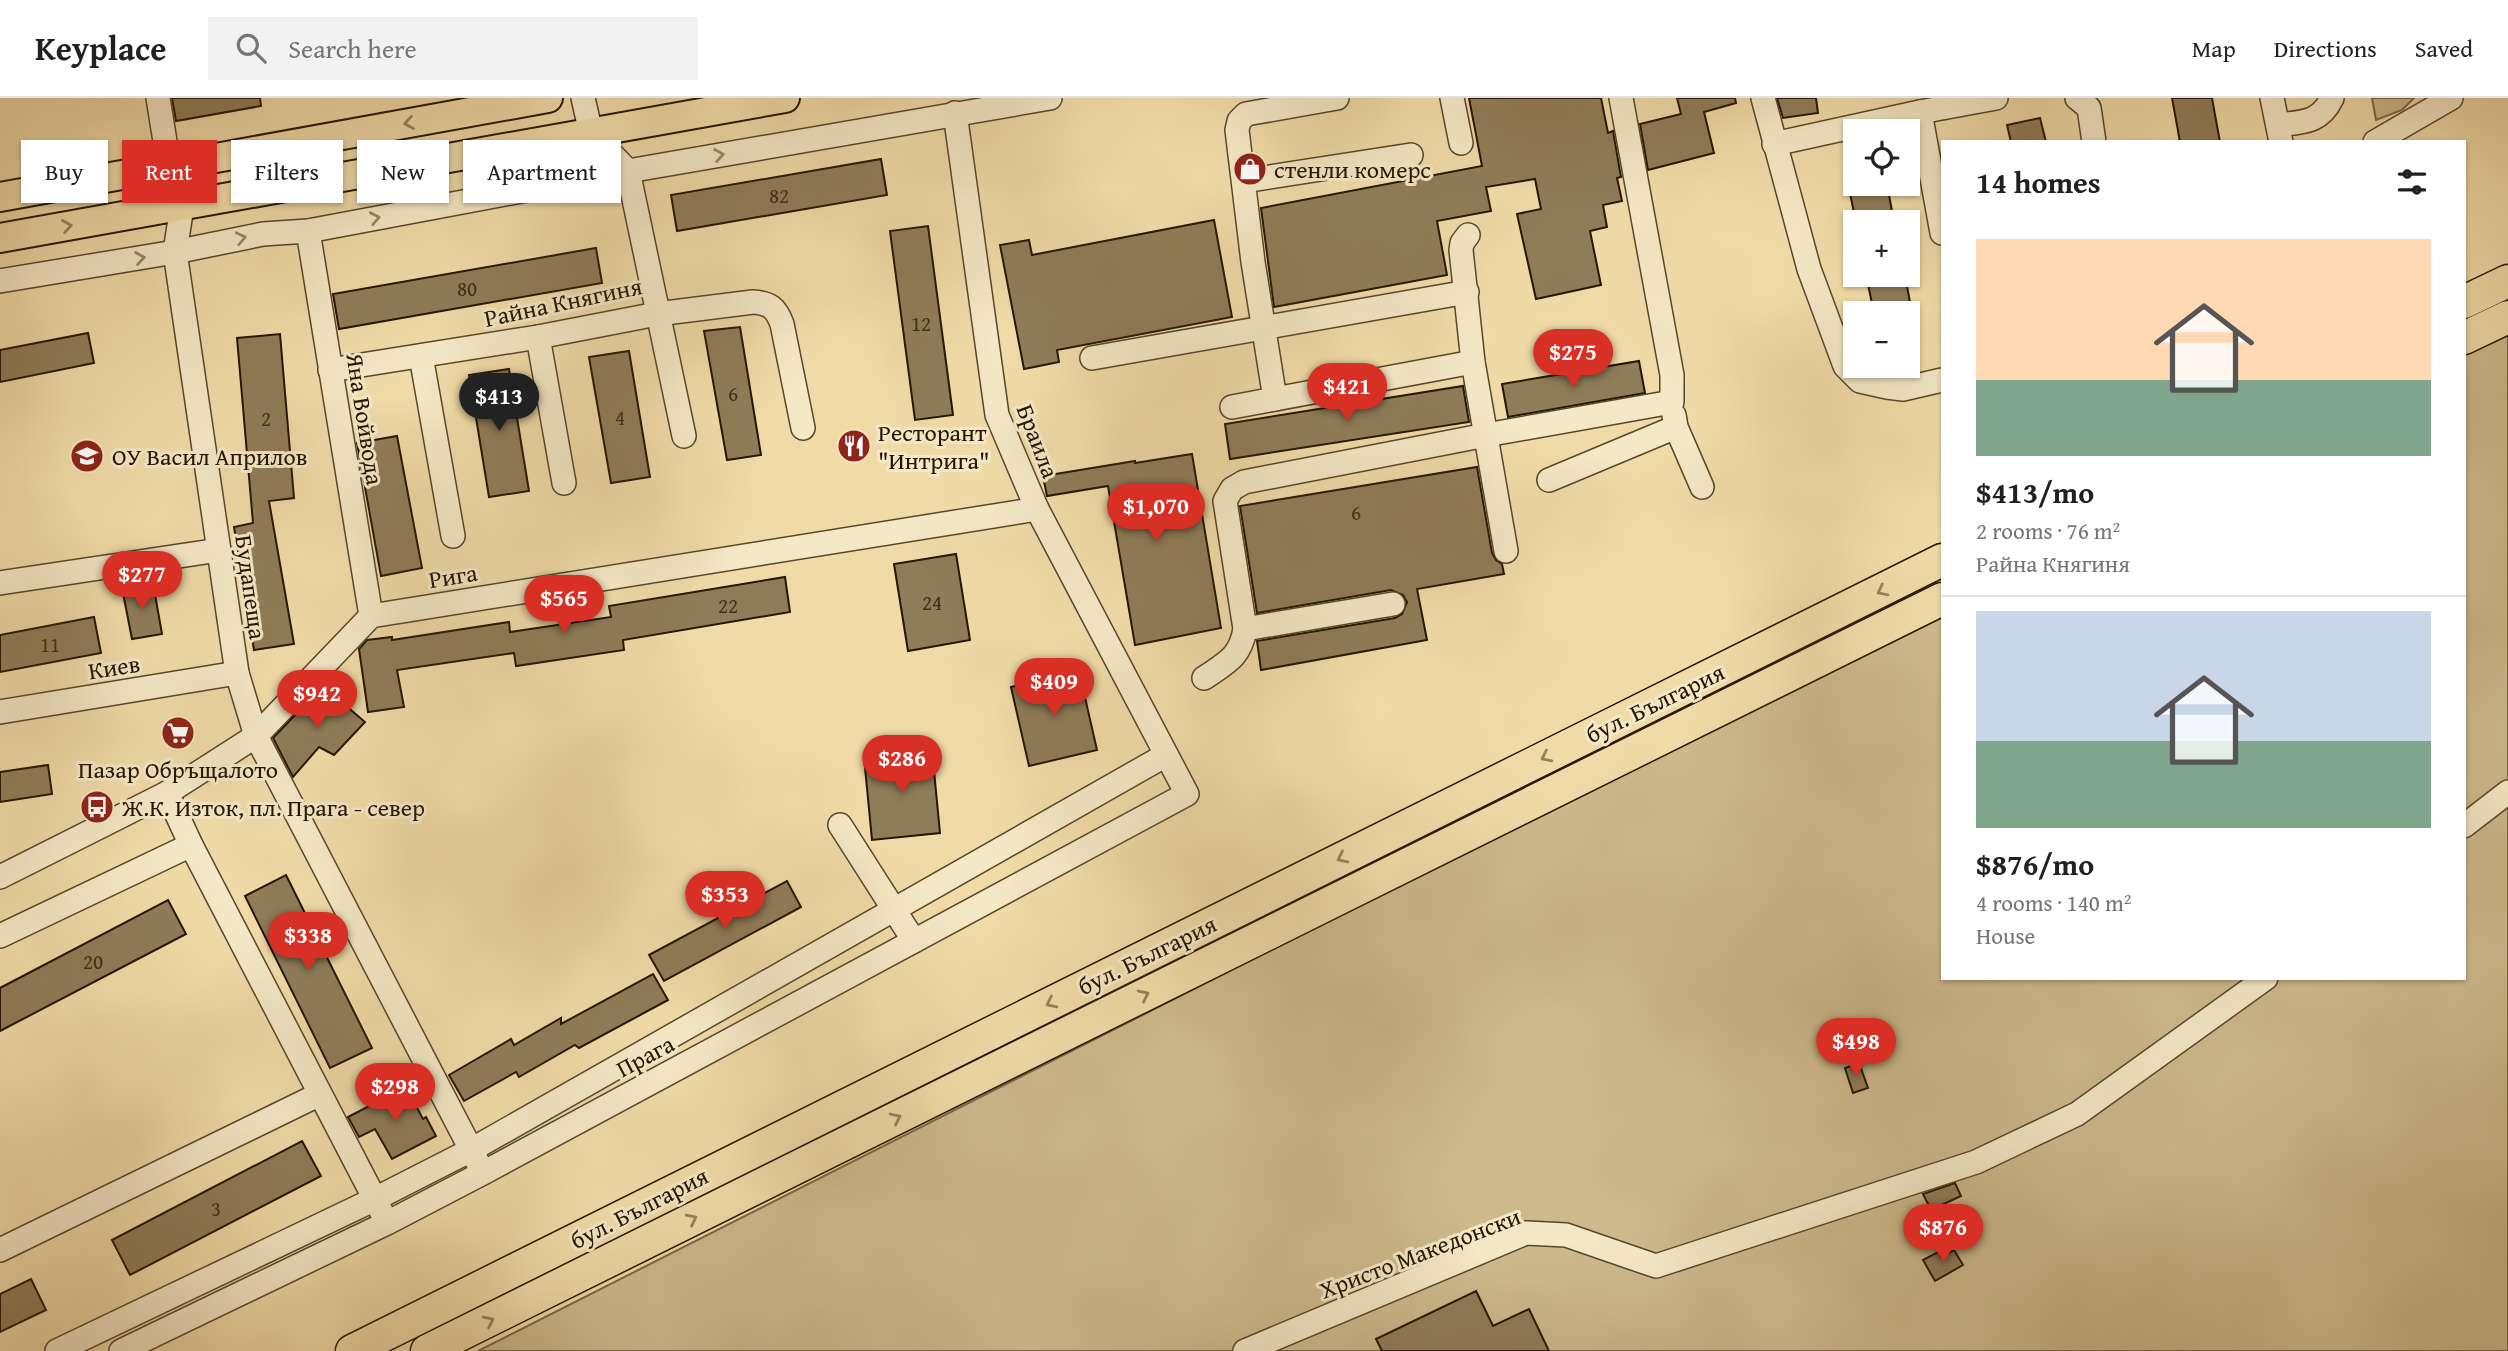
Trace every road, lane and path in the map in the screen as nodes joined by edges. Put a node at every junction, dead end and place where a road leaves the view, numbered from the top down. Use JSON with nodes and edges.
{"nodes":[{"id":1,"x":158,"y":98,"type":"edge"},
{"id":2,"x":548,"y":98,"type":"edge"},
{"id":3,"x":583,"y":98,"type":"edge"},
{"id":4,"x":785,"y":98,"type":"edge"},
{"id":5,"x":1050,"y":98,"type":"edge"},
{"id":6,"x":1337,"y":98,"type":"edge"},
{"id":7,"x":1452,"y":98,"type":"edge"},
{"id":8,"x":1620,"y":98,"type":"edge"},
{"id":9,"x":1763,"y":98,"type":"edge"},
{"id":10,"x":1996,"y":98,"type":"edge"},
{"id":11,"x":2077,"y":98,"type":"edge"},
{"id":12,"x":2272,"y":98,"type":"edge"},
{"id":13,"x":2332,"y":98,"type":"edge"},
{"id":14,"x":2451,"y":98,"type":"edge"},
{"id":15,"x":1241,"y":106,"type":"edge"},
{"id":16,"x":1920,"y":112,"type":"junction"},
{"id":17,"x":955,"y":113,"type":"junction"},
{"id":18,"x":591,"y":134,"type":"junction"},
{"id":19,"x":2279,"y":134,"type":"edge"},
{"id":20,"x":165,"y":140,"type":"edge"},
{"id":21,"x":2094,"y":140,"type":"edge"},
{"id":22,"x":2378,"y":140,"type":"edge"},
{"id":23,"x":1461,"y":143,"type":"dead end"},
{"id":24,"x":1774,"y":144,"type":"junction"},
{"id":25,"x":1411,"y":155,"type":"dead end"},
{"id":26,"x":217,"y":157,"type":"edge"},
{"id":27,"x":628,"y":171,"type":"junction"},
{"id":28,"x":122,"y":175,"type":"edge"},
{"id":29,"x":1244,"y":181,"type":"junction"},
{"id":30,"x":0,"y":197,"type":"edge"},
{"id":31,"x":182,"y":206,"type":"junction"},
{"id":32,"x":1941,"y":228,"type":"edge"},
{"id":33,"x":308,"y":231,"type":"junction"},
{"id":34,"x":1468,"y":236,"type":"dead end"},
{"id":35,"x":0,"y":238,"type":"edge"},
{"id":36,"x":175,"y":252,"type":"junction"},
{"id":37,"x":2508,"y":278,"type":"edge"},
{"id":38,"x":0,"y":281,"type":"edge"},
{"id":39,"x":1467,"y":292,"type":"junction"},
{"id":40,"x":2467,"y":300,"type":"edge"},
{"id":41,"x":657,"y":314,"type":"junction"},
{"id":42,"x":2508,"y":317,"type":"edge"},
{"id":43,"x":1263,"y":327,"type":"junction"},
{"id":44,"x":538,"y":337,"type":"junction"},
{"id":45,"x":2466,"y":337,"type":"edge"},
{"id":46,"x":421,"y":356,"type":"junction"},
{"id":47,"x":1092,"y":358,"type":"dead end"},
{"id":48,"x":1474,"y":362,"type":"junction"},
{"id":49,"x":330,"y":370,"type":"junction"},
{"id":50,"x":1941,"y":380,"type":"edge"},
{"id":51,"x":1275,"y":399,"type":"junction"},
{"id":52,"x":1672,"y":402,"type":"junction"},
{"id":53,"x":1232,"y":407,"type":"dead end"},
{"id":54,"x":803,"y":428,"type":"dead end"},
{"id":55,"x":1676,"y":428,"type":"junction"},
{"id":56,"x":1486,"y":435,"type":"junction"},
{"id":57,"x":684,"y":436,"type":"dead end"},
{"id":58,"x":1549,"y":480,"type":"dead end"},
{"id":59,"x":564,"y":483,"type":"dead end"},
{"id":60,"x":1702,"y":487,"type":"dead end"},
{"id":61,"x":1037,"y":509,"type":"junction"},
{"id":62,"x":453,"y":536,"type":"dead end"},
{"id":63,"x":219,"y":550,"type":"junction"},
{"id":64,"x":1506,"y":551,"type":"dead end"},
{"id":65,"x":1941,"y":560,"type":"edge"},
{"id":66,"x":0,"y":583,"type":"edge"},
{"id":67,"x":1941,"y":599,"type":"edge"},
{"id":68,"x":1393,"y":604,"type":"dead end"},
{"id":69,"x":371,"y":616,"type":"junction"},
{"id":70,"x":1245,"y":629,"type":"junction"},
{"id":71,"x":237,"y":673,"type":"junction"},
{"id":72,"x":1204,"y":678,"type":"dead end"},
{"id":73,"x":0,"y":712,"type":"edge"},
{"id":74,"x":256,"y":736,"type":"junction"},
{"id":75,"x":1166,"y":755,"type":"junction"},
{"id":76,"x":2508,"y":792,"type":"edge"},
{"id":77,"x":167,"y":793,"type":"junction"},
{"id":78,"x":1187,"y":794,"type":"joint"},
{"id":79,"x":2466,"y":824,"type":"edge"},
{"id":80,"x":840,"y":825,"type":"dead end"},
{"id":81,"x":191,"y":845,"type":"junction"},
{"id":82,"x":0,"y":877,"type":"edge"},
{"id":83,"x":895,"y":908,"type":"junction"},
{"id":84,"x":0,"y":936,"type":"edge"},
{"id":85,"x":914,"y":941,"type":"junction"},
{"id":86,"x":2263,"y":980,"type":"edge"},
{"id":87,"x":320,"y":1094,"type":"junction"},
{"id":88,"x":471,"y":1150,"type":"junction"},
{"id":89,"x":483,"y":1173,"type":"junction"},
{"id":90,"x":375,"y":1199,"type":"junction"},
{"id":91,"x":387,"y":1223,"type":"junction"},
{"id":92,"x":0,"y":1250,"type":"edge"},
{"id":93,"x":57,"y":1351,"type":"edge"},
{"id":94,"x":121,"y":1351,"type":"edge"},
{"id":95,"x":352,"y":1351,"type":"edge"},
{"id":96,"x":428,"y":1351,"type":"edge"},
{"id":97,"x":1245,"y":1351,"type":"edge"}],
"edges":[{"from":1,"to":20,"type":"street"},
{"from":2,"to":26,"type":"main road","one_way":true},
{"from":3,"to":18,"type":"street"},
{"from":4,"to":18,"type":"main road"},
{"from":5,"to":17,"type":"street"},
{"from":6,"to":15,"type":"street"},
{"from":7,"to":23,"type":"street"},
{"from":8,"to":52,"type":"street"},
{"from":9,"to":24,"type":"street"},
{"from":10,"to":16,"type":"street"},
{"from":11,"to":21,"type":"street"},
{"from":12,"to":19,"type":"street"},
{"from":13,"to":19,"type":"street"},
{"from":14,"to":22,"type":"street"},
{"from":15,"to":29,"type":"street"},
{"from":16,"to":24,"type":"street"},
{"from":16,"to":32,"type":"street"},
{"from":27,"to":17,"type":"street","one_way":true},
{"from":17,"to":61,"type":"street","name":"Браила"},
{"from":18,"to":27,"type":"street"},
{"from":18,"to":31,"type":"main road"},
{"from":24,"to":50,"type":"street"},
{"from":25,"to":29,"type":"street"},
{"from":33,"to":27,"type":"street","one_way":true},
{"from":27,"to":41,"type":"street","name":"Райна Княгиня"},
{"from":28,"to":30,"type":"main road"},
{"from":29,"to":43,"type":"street"},
{"from":35,"to":31,"type":"main road","one_way":true},
{"from":31,"to":36,"type":"street","name":"Будапеща"},
{"from":36,"to":33,"type":"street","one_way":true},
{"from":33,"to":49,"type":"street","name":"Яна Войвода"},
{"from":34,"to":39,"type":"street"},
{"from":38,"to":36,"type":"street","one_way":true},
{"from":36,"to":63,"type":"street","name":"Будапеща"},
{"from":37,"to":40,"type":"highway"},
{"from":39,"to":43,"type":"street"},
{"from":39,"to":48,"type":"street"},
{"from":41,"to":44,"type":"street","name":"Райна Княгиня"},
{"from":41,"to":54,"type":"street"},
{"from":41,"to":57,"type":"street"},
{"from":42,"to":45,"type":"highway"},
{"from":43,"to":47,"type":"street"},
{"from":43,"to":51,"type":"street"},
{"from":44,"to":46,"type":"street","name":"Райна Княгиня"},
{"from":44,"to":59,"type":"street"},
{"from":46,"to":49,"type":"street","name":"Райна Княгиня"},
{"from":46,"to":62,"type":"street"},
{"from":48,"to":51,"type":"street"},
{"from":48,"to":56,"type":"street"},
{"from":49,"to":69,"type":"street","name":"Яна Войвода"},
{"from":51,"to":53,"type":"street"},
{"from":52,"to":55,"type":"street"},
{"from":52,"to":56,"type":"street"},
{"from":55,"to":58,"type":"street"},
{"from":55,"to":60,"type":"street"},
{"from":56,"to":64,"type":"street"},
{"from":56,"to":70,"type":"street"},
{"from":61,"to":69,"type":"street","name":"Рига"},
{"from":61,"to":75,"type":"street","name":"Браила"},
{"from":63,"to":66,"type":"street"},
{"from":63,"to":71,"type":"street","name":"Будапеща"},
{"from":65,"to":95,"type":"highway","name":"бул. България","one_way":true},
{"from":96,"to":67,"type":"highway","name":"бул. България","one_way":true},
{"from":68,"to":70,"type":"street"},
{"from":69,"to":74,"type":"street"},
{"from":70,"to":72,"type":"street"},
{"from":71,"to":73,"type":"street","name":"Киев"},
{"from":71,"to":74,"type":"street","name":"Будапеща"},
{"from":74,"to":77,"type":"street"},
{"from":74,"to":88,"type":"street","name":"Будапеща"},
{"from":75,"to":78,"type":"street","name":"Браила"},
{"from":75,"to":83,"type":"street"},
{"from":76,"to":79,"type":"street"},
{"from":77,"to":81,"type":"street"},
{"from":77,"to":82,"type":"street"},
{"from":78,"to":85,"type":"street","name":"Прага"},
{"from":80,"to":83,"type":"street"},
{"from":81,"to":84,"type":"street"},
{"from":81,"to":87,"type":"street"},
{"from":83,"to":85,"type":"street"},
{"from":83,"to":88,"type":"street"},
{"from":85,"to":89,"type":"street","name":"Прага"},
{"from":86,"to":97,"type":"street","name":"Христо Македонски"},
{"from":87,"to":90,"type":"street"},
{"from":87,"to":92,"type":"street"},
{"from":88,"to":89,"type":"street","name":"Будапеща"},
{"from":88,"to":90,"type":"street"},
{"from":89,"to":91,"type":"street","name":"Прага"},
{"from":90,"to":91,"type":"street"},
{"from":90,"to":93,"type":"street"},
{"from":91,"to":94,"type":"street","name":"Прага"}]}
